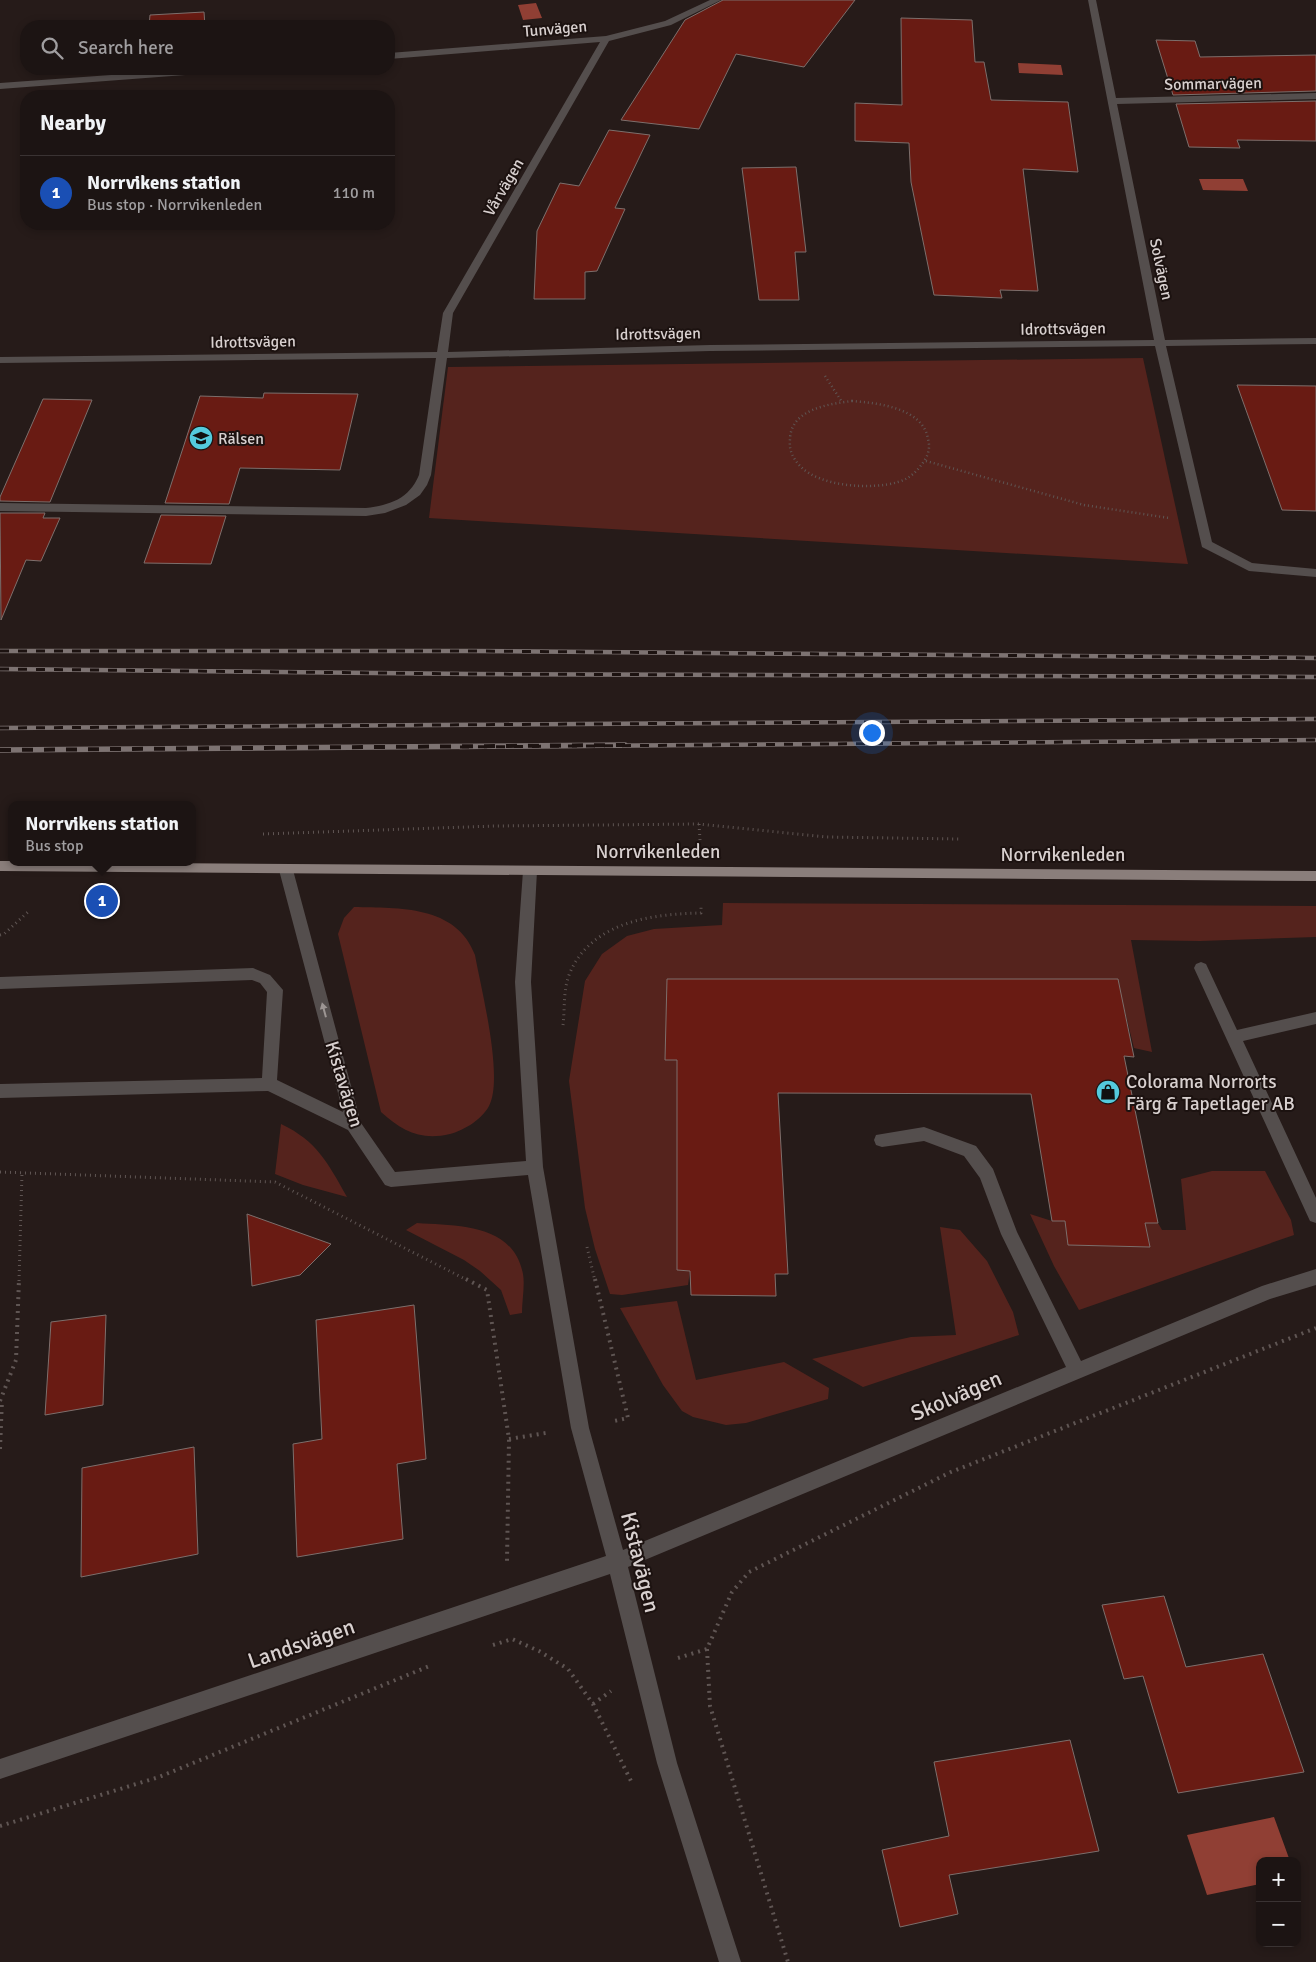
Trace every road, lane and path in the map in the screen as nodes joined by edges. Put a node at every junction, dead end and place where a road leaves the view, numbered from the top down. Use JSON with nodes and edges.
{"nodes":[{"id":1,"x":717,"y":0,"type":"edge"},
{"id":2,"x":1092,"y":0,"type":"edge"},
{"id":3,"x":606,"y":39,"type":"junction"},
{"id":4,"x":395,"y":56,"type":"edge"},
{"id":5,"x":146,"y":75,"type":"edge"},
{"id":6,"x":0,"y":86,"type":"edge"},
{"id":7,"x":1316,"y":96,"type":"edge"},
{"id":8,"x":1111,"y":101,"type":"junction"},
{"id":9,"x":1316,"y":341,"type":"edge"},
{"id":10,"x":1160,"y":343,"type":"junction"},
{"id":11,"x":442,"y":355,"type":"junction"},
{"id":12,"x":0,"y":360,"type":"edge"},
{"id":13,"x":823,"y":374,"type":"dead end"},
{"id":14,"x":842,"y":402,"type":"junction"},
{"id":15,"x":926,"y":461,"type":"junction"},
{"id":16,"x":0,"y":507,"type":"edge"},
{"id":17,"x":1202,"y":523,"type":"junction"},
{"id":18,"x":1316,"y":573,"type":"edge"},
{"id":19,"x":699,"y":824,"type":"junction"},
{"id":20,"x":261,"y":834,"type":"dead end"},
{"id":21,"x":969,"y":839,"type":"dead end"},
{"id":22,"x":0,"y":866,"type":"edge"},
{"id":23,"x":286,"y":870,"type":"junction"},
{"id":24,"x":530,"y":871,"type":"junction"},
{"id":25,"x":702,"y":871,"type":"junction"},
{"id":26,"x":1316,"y":876,"type":"edge"},
{"id":27,"x":28,"y":912,"type":"dead end"},
{"id":28,"x":0,"y":935,"type":"edge"},
{"id":29,"x":1201,"y":968,"type":"dead end"},
{"id":30,"x":0,"y":983,"type":"edge"},
{"id":31,"x":1316,"y":1018,"type":"edge"},
{"id":32,"x":562,"y":1032,"type":"dead end"},
{"id":33,"x":1233,"y":1037,"type":"junction"},
{"id":34,"x":269,"y":1084,"type":"junction"},
{"id":35,"x":0,"y":1091,"type":"edge"},
{"id":36,"x":354,"y":1125,"type":"junction"},
{"id":37,"x":882,"y":1140,"type":"dead end"},
{"id":38,"x":535,"y":1167,"type":"junction"},
{"id":39,"x":0,"y":1172,"type":"edge"},
{"id":40,"x":22,"y":1173,"type":"junction"},
{"id":41,"x":1316,"y":1216,"type":"edge"},
{"id":42,"x":587,"y":1245,"type":"dead end"},
{"id":43,"x":1316,"y":1277,"type":"edge"},
{"id":44,"x":1316,"y":1328,"type":"edge"},
{"id":45,"x":1077,"y":1371,"type":"junction"},
{"id":46,"x":1,"y":1400,"type":"edge"},
{"id":47,"x":580,"y":1428,"type":"junction"},
{"id":48,"x":510,"y":1439,"type":"junction"},
{"id":49,"x":0,"y":1449,"type":"edge"},
{"id":50,"x":515,"y":1561,"type":"dead end"},
{"id":51,"x":617,"y":1562,"type":"junction"},
{"id":52,"x":484,"y":1647,"type":"dead end"},
{"id":53,"x":707,"y":1649,"type":"junction"},
{"id":54,"x":440,"y":1662,"type":"dead end"},
{"id":55,"x":643,"y":1669,"type":"junction"},
{"id":56,"x":593,"y":1704,"type":"junction"},
{"id":57,"x":0,"y":1769,"type":"edge"},
{"id":58,"x":635,"y":1788,"type":"dead end"},
{"id":59,"x":0,"y":1826,"type":"edge"},
{"id":60,"x":730,"y":1962,"type":"edge"},
{"id":61,"x":788,"y":1962,"type":"edge"}],
"edges":[{"from":1,"to":3,"type":"street","name":"Tunvägen"},
{"from":2,"to":8,"type":"street","name":"Solvägen"},
{"from":3,"to":4,"type":"street","name":"Tunvägen"},
{"from":3,"to":11,"type":"street","name":"Vårvägen"},
{"from":5,"to":6,"type":"street"},
{"from":7,"to":8,"type":"street","name":"Sommarvägen"},
{"from":8,"to":10,"type":"street","name":"Solvägen"},
{"from":9,"to":10,"type":"street","name":"Idrottsvägen"},
{"from":10,"to":11,"type":"street","name":"Idrottsvägen"},
{"from":10,"to":17,"type":"street","name":"Solvägen"},
{"from":11,"to":12,"type":"street","name":"Idrottsvägen"},
{"from":11,"to":16,"type":"street","name":"Vårvägen"},
{"from":13,"to":14,"type":"path"},
{"from":14,"to":15,"type":"path"},
{"from":14,"to":15,"type":"path"},
{"from":15,"to":17,"type":"path"},
{"from":17,"to":18,"type":"street","name":"Solvägen"},
{"from":19,"to":20,"type":"path"},
{"from":19,"to":21,"type":"path"},
{"from":19,"to":25,"type":"path"},
{"from":22,"to":23,"type":"main road","name":"Norrvikenleden"},
{"from":23,"to":24,"type":"main road","name":"Norrvikenleden"},
{"from":36,"to":23,"type":"street","name":"Kistavägen","one_way":true},
{"from":24,"to":25,"type":"main road","name":"Norrvikenleden"},
{"from":24,"to":38,"type":"street","name":"Kistavägen"},
{"from":25,"to":26,"type":"main road","name":"Norrvikenleden"},
{"from":25,"to":32,"type":"path"},
{"from":27,"to":28,"type":"path"},
{"from":29,"to":33,"type":"street"},
{"from":30,"to":34,"type":"street"},
{"from":31,"to":33,"type":"street"},
{"from":33,"to":41,"type":"street"},
{"from":34,"to":35,"type":"street"},
{"from":34,"to":36,"type":"street"},
{"from":36,"to":38,"type":"street","name":"Kistavägen"},
{"from":37,"to":45,"type":"street"},
{"from":38,"to":47,"type":"street","name":"Kistavägen"},
{"from":39,"to":40,"type":"path"},
{"from":40,"to":46,"type":"path"},
{"from":40,"to":48,"type":"path"},
{"from":42,"to":47,"type":"path"},
{"from":43,"to":45,"type":"street","name":"Skolvägen"},
{"from":44,"to":53,"type":"path"},
{"from":45,"to":51,"type":"street","name":"Skolvägen"},
{"from":46,"to":49,"type":"path"},
{"from":47,"to":48,"type":"path"},
{"from":47,"to":51,"type":"street","name":"Kistavägen"},
{"from":48,"to":50,"type":"path"},
{"from":51,"to":55,"type":"street","name":"Kistavägen"},
{"from":51,"to":57,"type":"street","name":"Landsvägen"},
{"from":52,"to":56,"type":"path"},
{"from":53,"to":55,"type":"path"},
{"from":53,"to":61,"type":"path"},
{"from":54,"to":59,"type":"path"},
{"from":55,"to":56,"type":"path"},
{"from":55,"to":60,"type":"street","name":"Kistavägen"},
{"from":56,"to":58,"type":"path"}]}
